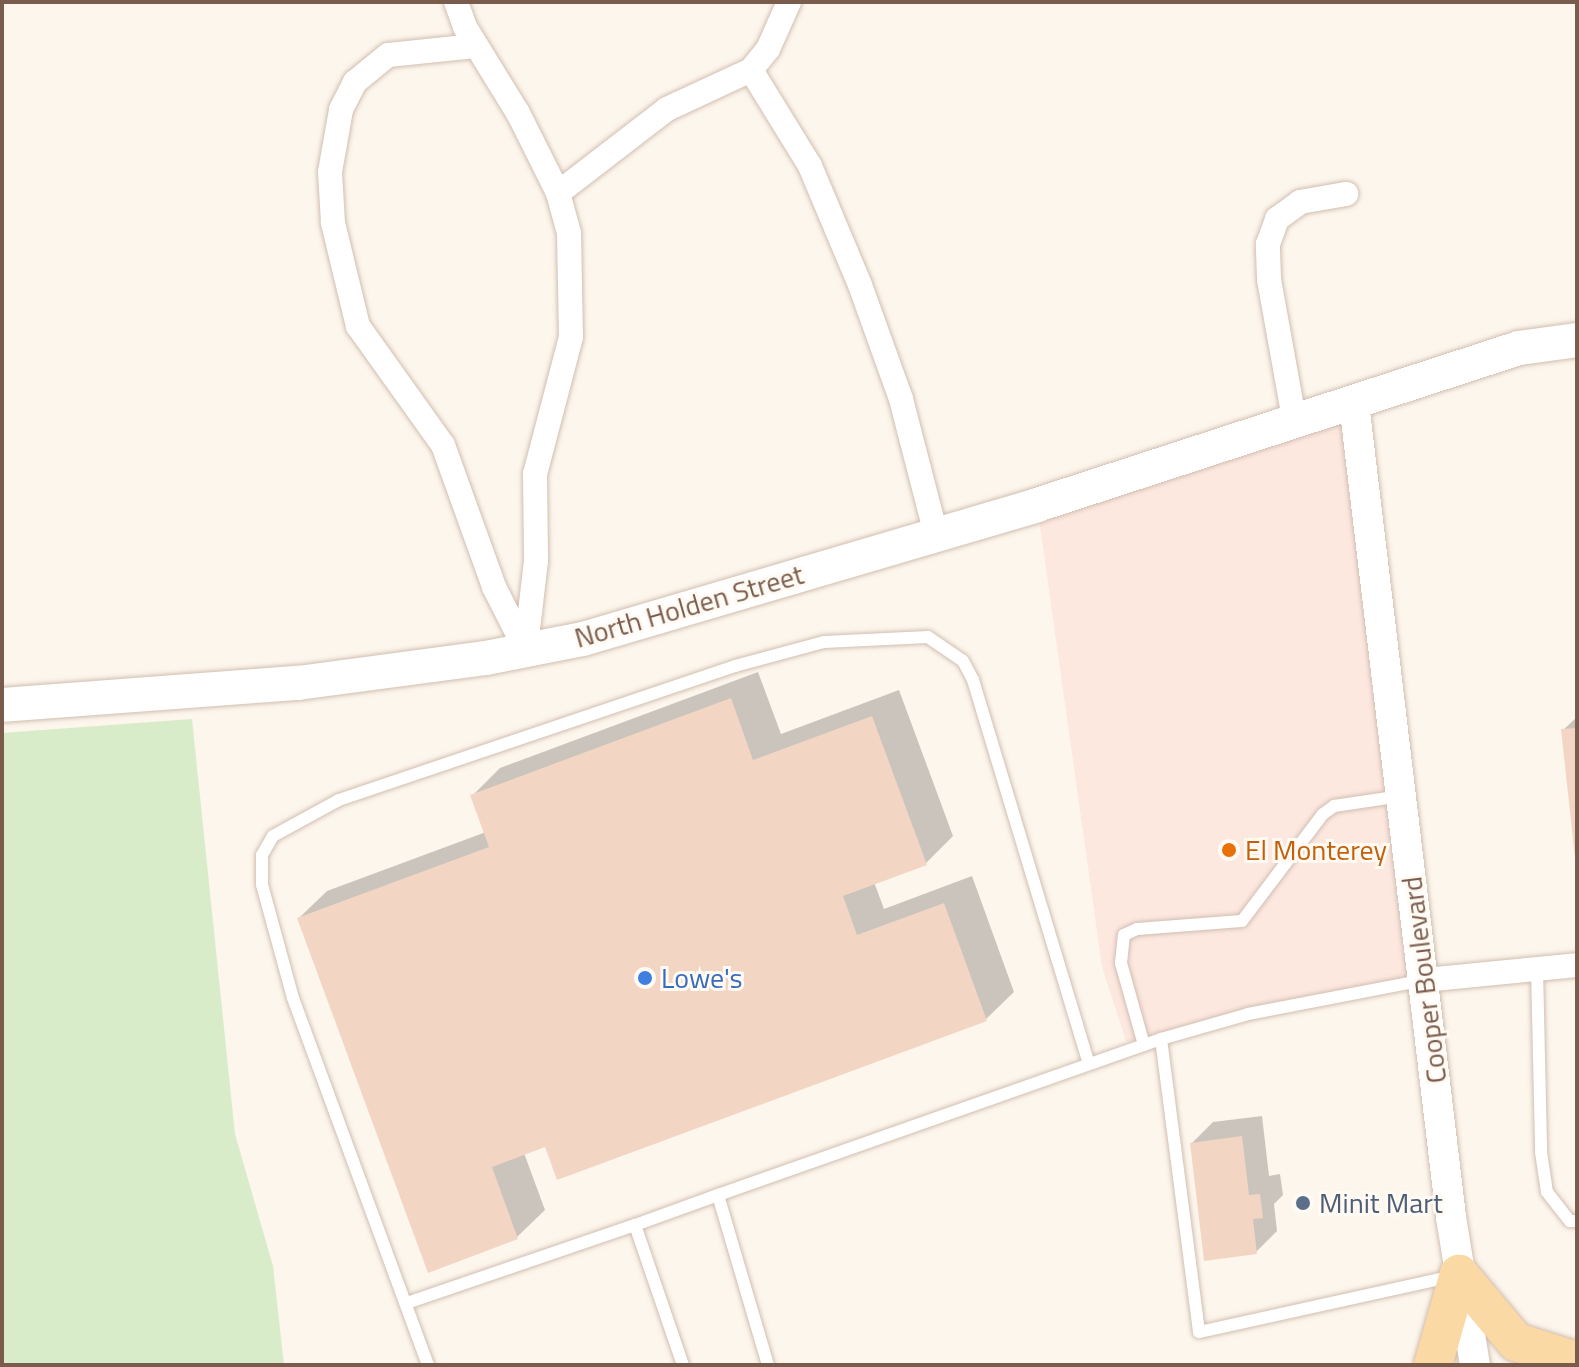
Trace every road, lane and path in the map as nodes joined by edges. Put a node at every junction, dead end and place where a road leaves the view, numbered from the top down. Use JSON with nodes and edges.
{"nodes":[{"id":1,"x":456,"y":2,"type":"edge"},
{"id":2,"x":789,"y":2,"type":"edge"},
{"id":3,"x":475,"y":46,"type":"junction"},
{"id":4,"x":751,"y":70,"type":"junction"},
{"id":5,"x":558,"y":193,"type":"junction"},
{"id":6,"x":1346,"y":194,"type":"dead end"},
{"id":7,"x":1577,"y":340,"type":"edge"},
{"id":8,"x":1354,"y":403,"type":"junction"},
{"id":9,"x":1295,"y":424,"type":"junction"},
{"id":10,"x":936,"y":534,"type":"junction"},
{"id":11,"x":526,"y":650,"type":"junction"},
{"id":12,"x":2,"y":705,"type":"edge"},
{"id":13,"x":1402,"y":796,"type":"junction"},
{"id":14,"x":1577,"y":965,"type":"edge"},
{"id":15,"x":1537,"y":969,"type":"junction"},
{"id":16,"x":1425,"y":980,"type":"junction"},
{"id":17,"x":1161,"y":1039,"type":"junction"},
{"id":18,"x":1144,"y":1045,"type":"junction"},
{"id":19,"x":1089,"y":1064,"type":"junction"},
{"id":20,"x":718,"y":1195,"type":"junction"},
{"id":21,"x":1577,"y":1221,"type":"edge"},
{"id":22,"x":635,"y":1225,"type":"junction"},
{"id":23,"x":1459,"y":1274,"type":"junction"},
{"id":24,"x":407,"y":1303,"type":"junction"},
{"id":25,"x":1577,"y":1361,"type":"edge"},
{"id":26,"x":428,"y":1365,"type":"edge"},
{"id":27,"x":683,"y":1365,"type":"edge"},
{"id":28,"x":768,"y":1365,"type":"edge"},
{"id":29,"x":1433,"y":1365,"type":"edge"},
{"id":30,"x":1475,"y":1365,"type":"edge"}],
"edges":[{"from":1,"to":3,"type":"street"},
{"from":2,"to":4,"type":"street"},
{"from":3,"to":5,"type":"street"},
{"from":3,"to":11,"type":"street"},
{"from":4,"to":5,"type":"street"},
{"from":4,"to":10,"type":"street"},
{"from":5,"to":11,"type":"street"},
{"from":6,"to":9,"type":"street"},
{"from":7,"to":8,"type":"main road","name":"North Holden Street"},
{"from":8,"to":9,"type":"main road","name":"North Holden Street"},
{"from":8,"to":13,"type":"street","name":"Cooper Boulevard"},
{"from":9,"to":10,"type":"main road","name":"North Holden Street"},
{"from":10,"to":11,"type":"main road","name":"North Holden Street"},
{"from":11,"to":12,"type":"main road","name":"North Holden Street"},
{"from":13,"to":16,"type":"street","name":"Cooper Boulevard"},
{"from":13,"to":18,"type":"lane"},
{"from":14,"to":15,"type":"street"},
{"from":15,"to":16,"type":"street"},
{"from":15,"to":21,"type":"lane"},
{"from":16,"to":17,"type":"lane"},
{"from":16,"to":23,"type":"street","name":"Cooper Boulevard"},
{"from":17,"to":18,"type":"lane"},
{"from":17,"to":23,"type":"lane"},
{"from":18,"to":19,"type":"lane"},
{"from":19,"to":20,"type":"lane"},
{"from":19,"to":24,"type":"lane"},
{"from":20,"to":22,"type":"lane"},
{"from":20,"to":28,"type":"lane"},
{"from":22,"to":24,"type":"lane"},
{"from":22,"to":27,"type":"lane"},
{"from":23,"to":25,"type":"main road"},
{"from":23,"to":29,"type":"main road"},
{"from":23,"to":30,"type":"street","name":"Cooper Boulevard"},
{"from":24,"to":26,"type":"lane"}]}
